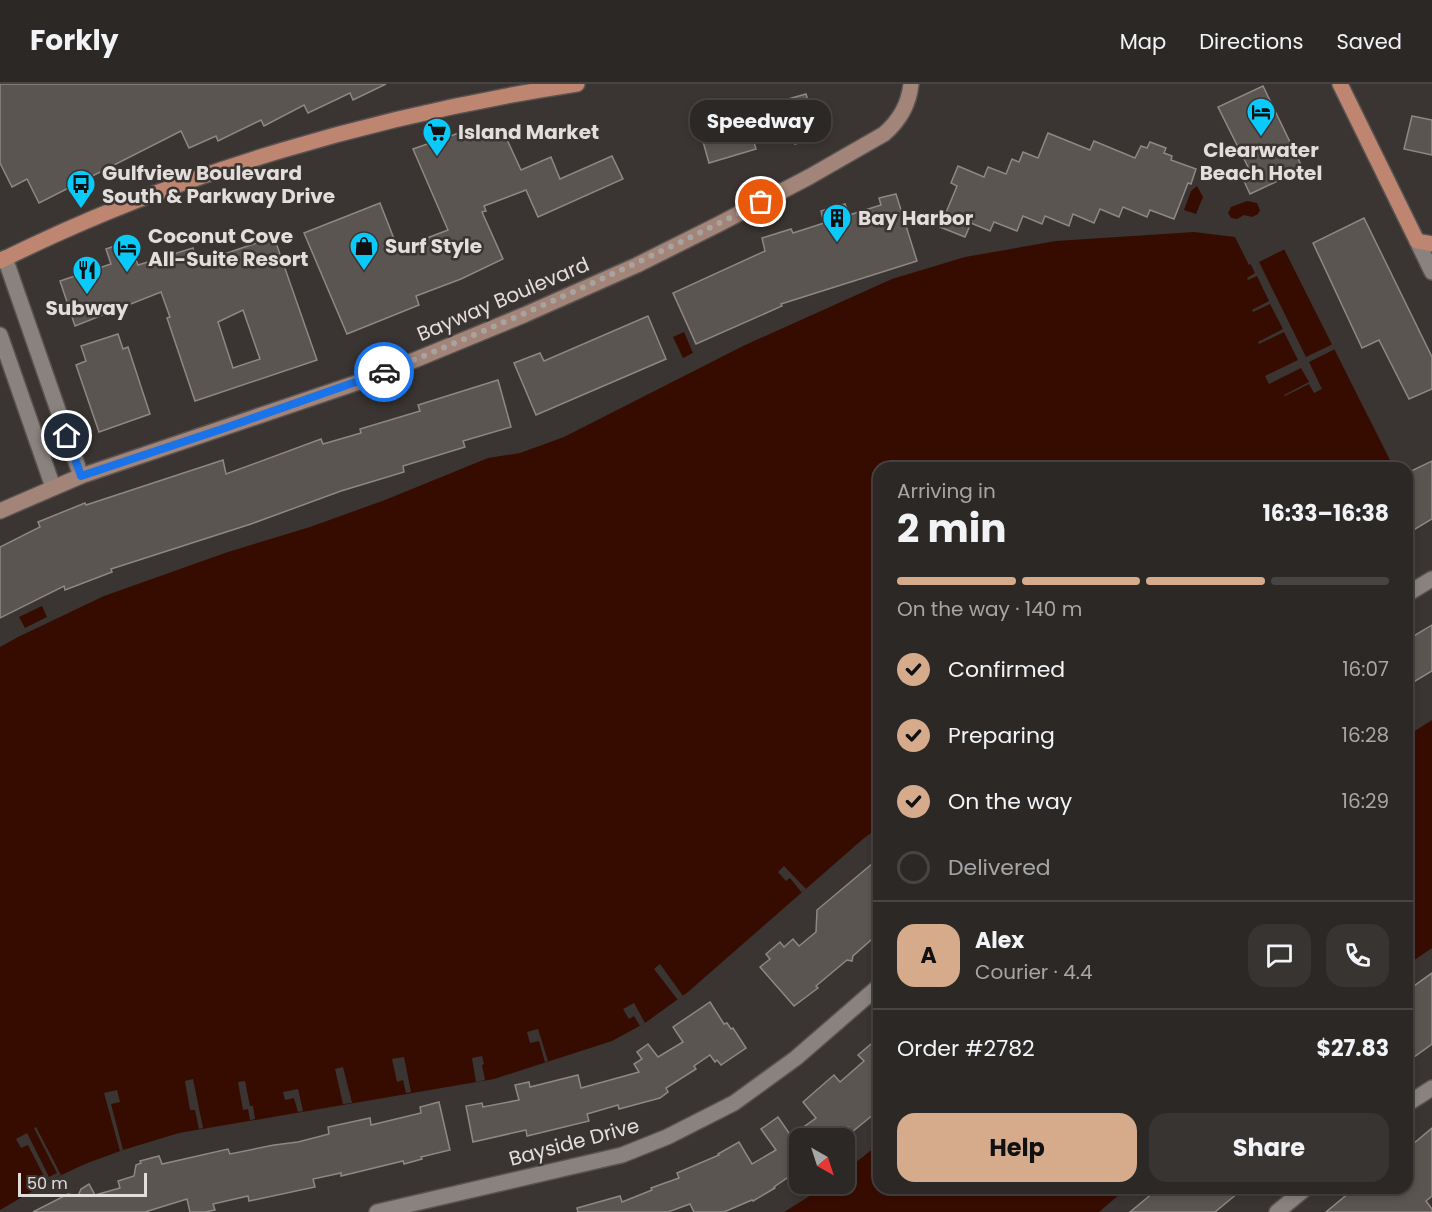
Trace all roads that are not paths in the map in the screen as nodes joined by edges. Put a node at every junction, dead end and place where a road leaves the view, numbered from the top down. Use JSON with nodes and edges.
{"nodes":[{"id":1,"x":577,"y":84,"type":"edge"},
{"id":2,"x":911,"y":84,"type":"edge"},
{"id":3,"x":1340,"y":84,"type":"edge"},
{"id":4,"x":1424,"y":242,"type":"edge"},
{"id":5,"x":3,"y":260,"type":"edge"},
{"id":6,"x":1432,"y":272,"type":"edge"},
{"id":7,"x":0,"y":335,"type":"edge"},
{"id":8,"x":81,"y":476,"type":"junction"},
{"id":9,"x":53,"y":487,"type":"junction"},
{"id":10,"x":0,"y":511,"type":"edge"},
{"id":11,"x":1432,"y":579,"type":"edge"},
{"id":12,"x":1413,"y":590,"type":"edge"},
{"id":13,"x":873,"y":991,"type":"edge"},
{"id":14,"x":1432,"y":1088,"type":"edge"},
{"id":15,"x":1413,"y":1100,"type":"edge"},
{"id":16,"x":1299,"y":1194,"type":"edge"},
{"id":17,"x":377,"y":1212,"type":"edge"},
{"id":18,"x":1278,"y":1212,"type":"edge"}],
"edges":[{"from":1,"to":5,"type":"main road"},
{"from":2,"to":8,"type":"street","name":"Bayway Boulevard"},
{"from":3,"to":4,"type":"main road"},
{"from":4,"to":6,"type":"street"},
{"from":5,"to":8,"type":"street"},
{"from":7,"to":9,"type":"street"},
{"from":8,"to":9,"type":"street","name":"Bayway Boulevard"},
{"from":9,"to":10,"type":"street","name":"Bayway Boulevard"},
{"from":11,"to":12,"type":"street"},
{"from":13,"to":17,"type":"street","name":"Bayside Drive"},
{"from":14,"to":15,"type":"street"},
{"from":16,"to":18,"type":"street"}]}
